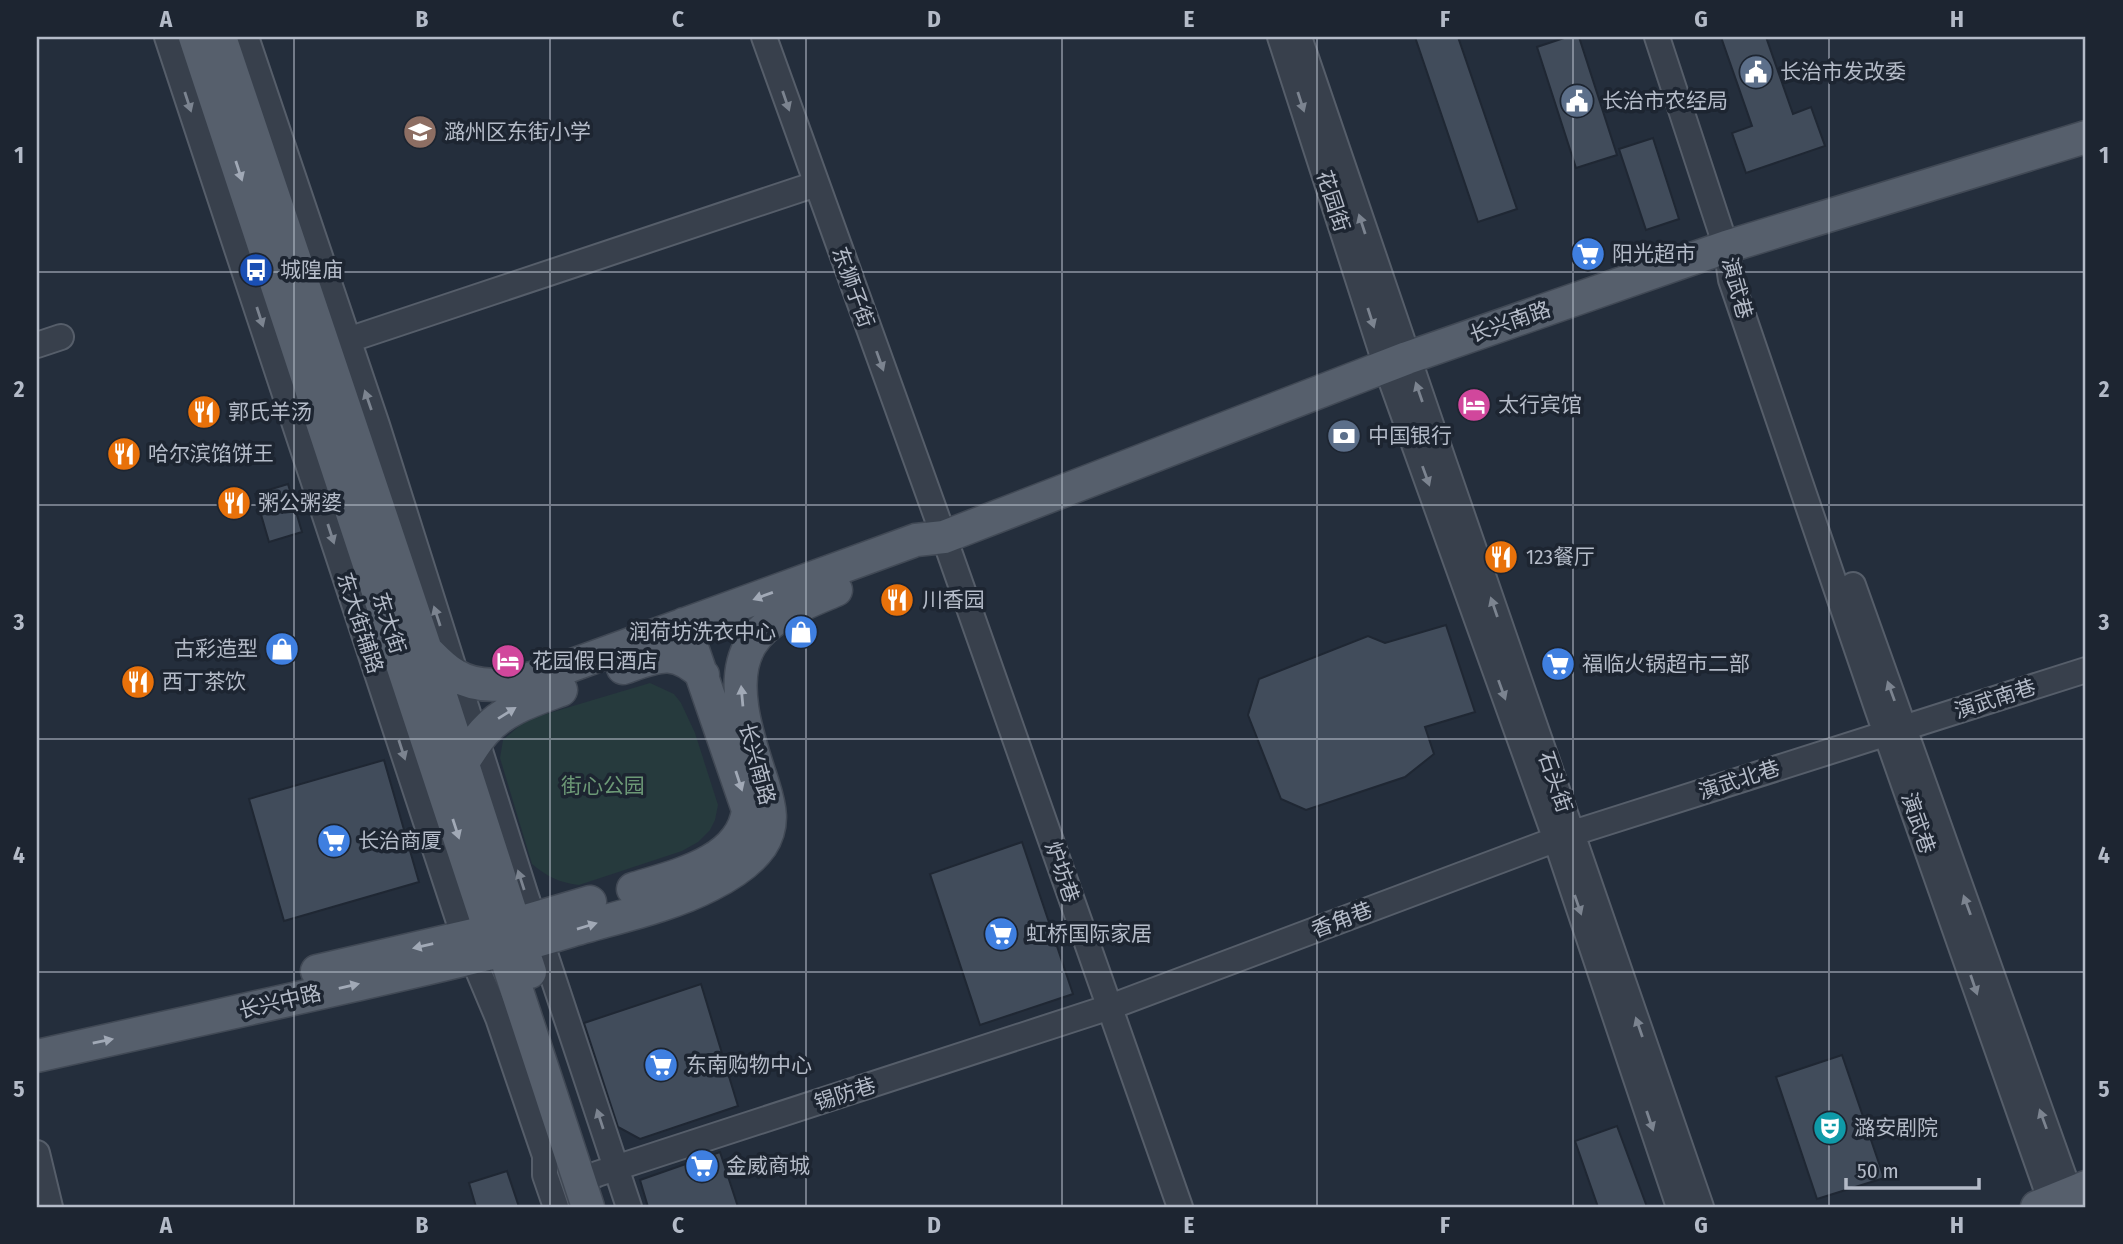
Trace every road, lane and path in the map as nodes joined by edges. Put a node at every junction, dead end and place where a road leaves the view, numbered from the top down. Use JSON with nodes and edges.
{"nodes":[{"id":1,"x":167,"y":37,"type":"edge"},
{"id":2,"x":195,"y":37,"type":"edge"},
{"id":3,"x":220,"y":37,"type":"edge"},
{"id":4,"x":246,"y":37,"type":"edge"},
{"id":5,"x":764,"y":37,"type":"edge"},
{"id":6,"x":1280,"y":37,"type":"edge"},
{"id":7,"x":1299,"y":37,"type":"edge"},
{"id":8,"x":1657,"y":37,"type":"edge"},
{"id":9,"x":2086,"y":137,"type":"edge"},
{"id":10,"x":816,"y":184,"type":"junction"},
{"id":11,"x":1726,"y":247,"type":"junction"},
{"id":12,"x":61,"y":337,"type":"dead end"},
{"id":13,"x":348,"y":340,"type":"junction"},
{"id":14,"x":37,"y":345,"type":"edge"},
{"id":15,"x":1396,"y":362,"type":"junction"},
{"id":16,"x":944,"y":537,"type":"junction"},
{"id":17,"x":684,"y":624,"type":"junction"},
{"id":18,"x":426,"y":650,"type":"junction"},
{"id":19,"x":2086,"y":670,"type":"edge"},
{"id":20,"x":703,"y":675,"type":"junction"},
{"id":21,"x":456,"y":676,"type":"junction"},
{"id":22,"x":1895,"y":731,"type":"junction"},
{"id":23,"x":469,"y":752,"type":"junction"},
{"id":24,"x":1564,"y":836,"type":"junction"},
{"id":25,"x":505,"y":938,"type":"junction"},
{"id":26,"x":1110,"y":1007,"type":"junction"},
{"id":27,"x":37,"y":1034,"type":"edge"},
{"id":28,"x":37,"y":1056,"type":"edge"},
{"id":29,"x":37,"y":1153,"type":"edge"},
{"id":30,"x":595,"y":1183,"type":"edge"},
{"id":31,"x":44,"y":1198,"type":"edge"},
{"id":32,"x":2062,"y":1201,"type":"edge"},
{"id":33,"x":556,"y":1207,"type":"edge"},
{"id":34,"x":608,"y":1207,"type":"edge"},
{"id":35,"x":629,"y":1207,"type":"edge"},
{"id":36,"x":1180,"y":1207,"type":"edge"},
{"id":37,"x":1679,"y":1207,"type":"edge"},
{"id":38,"x":1701,"y":1207,"type":"edge"}],
"edges":[{"from":1,"to":25,"type":"street","name":"东大街辅路","one_way":true},
{"from":2,"to":25,"type":"main road","name":"东大街","one_way":true},
{"from":3,"to":18,"type":"main road","name":"东大街"},
{"from":4,"to":13,"type":"street"},
{"from":5,"to":10,"type":"street","name":"东狮子街","one_way":true},
{"from":6,"to":15,"type":"street","name":"花园街","one_way":true},
{"from":15,"to":7,"type":"street","name":"花园街","one_way":true},
{"from":8,"to":11,"type":"street","name":"演武巷"},
{"from":9,"to":11,"type":"main road","name":"长兴南路"},
{"from":10,"to":13,"type":"street"},
{"from":10,"to":16,"type":"street","name":"东狮子街","one_way":true},
{"from":11,"to":15,"type":"main road","name":"长兴南路"},
{"from":11,"to":22,"type":"street","name":"演武巷"},
{"from":12,"to":14,"type":"street"},
{"from":21,"to":13,"type":"street","one_way":true},
{"from":15,"to":16,"type":"main road","name":"长兴南路"},
{"from":15,"to":24,"type":"street","name":"石头街"},
{"from":16,"to":17,"type":"main road","name":"长兴南路","one_way":true},
{"from":25,"to":16,"type":"main road","name":"长兴南路","one_way":true},
{"from":16,"to":26,"type":"street","name":"炉坊巷"},
{"from":17,"to":20,"type":"main road","name":"长兴南路"},
{"from":17,"to":21,"type":"main road","name":"长兴南路"},
{"from":18,"to":21,"type":"main road","name":"长兴南路"},
{"from":18,"to":23,"type":"main road","name":"东大街"},
{"from":19,"to":22,"type":"street","name":"演武南巷"},
{"from":23,"to":20,"type":"main road","one_way":true},
{"from":20,"to":25,"type":"main road","name":"长兴南路","one_way":true},
{"from":21,"to":23,"type":"street"},
{"from":22,"to":24,"type":"street","name":"演武北巷"},
{"from":22,"to":32,"type":"street","name":"演武巷"},
{"from":25,"to":23,"type":"main road","name":"东大街","one_way":true},
{"from":24,"to":26,"type":"street","name":"香角巷"},
{"from":24,"to":37,"type":"street","name":"石头街","one_way":true},
{"from":38,"to":24,"type":"street","name":"石头街","one_way":true},
{"from":25,"to":27,"type":"main road","name":"长兴中路","one_way":true},
{"from":28,"to":25,"type":"main road","name":"长兴中路","one_way":true},
{"from":25,"to":30,"type":"main road","name":"东大街"},
{"from":25,"to":33,"type":"street","name":"东大街辅路"},
{"from":26,"to":30,"type":"street","name":"锡防巷"},
{"from":26,"to":36,"type":"street","name":"炉坊巷"},
{"from":29,"to":31,"type":"street"},
{"from":30,"to":34,"type":"main road","name":"东大街"},
{"from":30,"to":35,"type":"street"}]}
